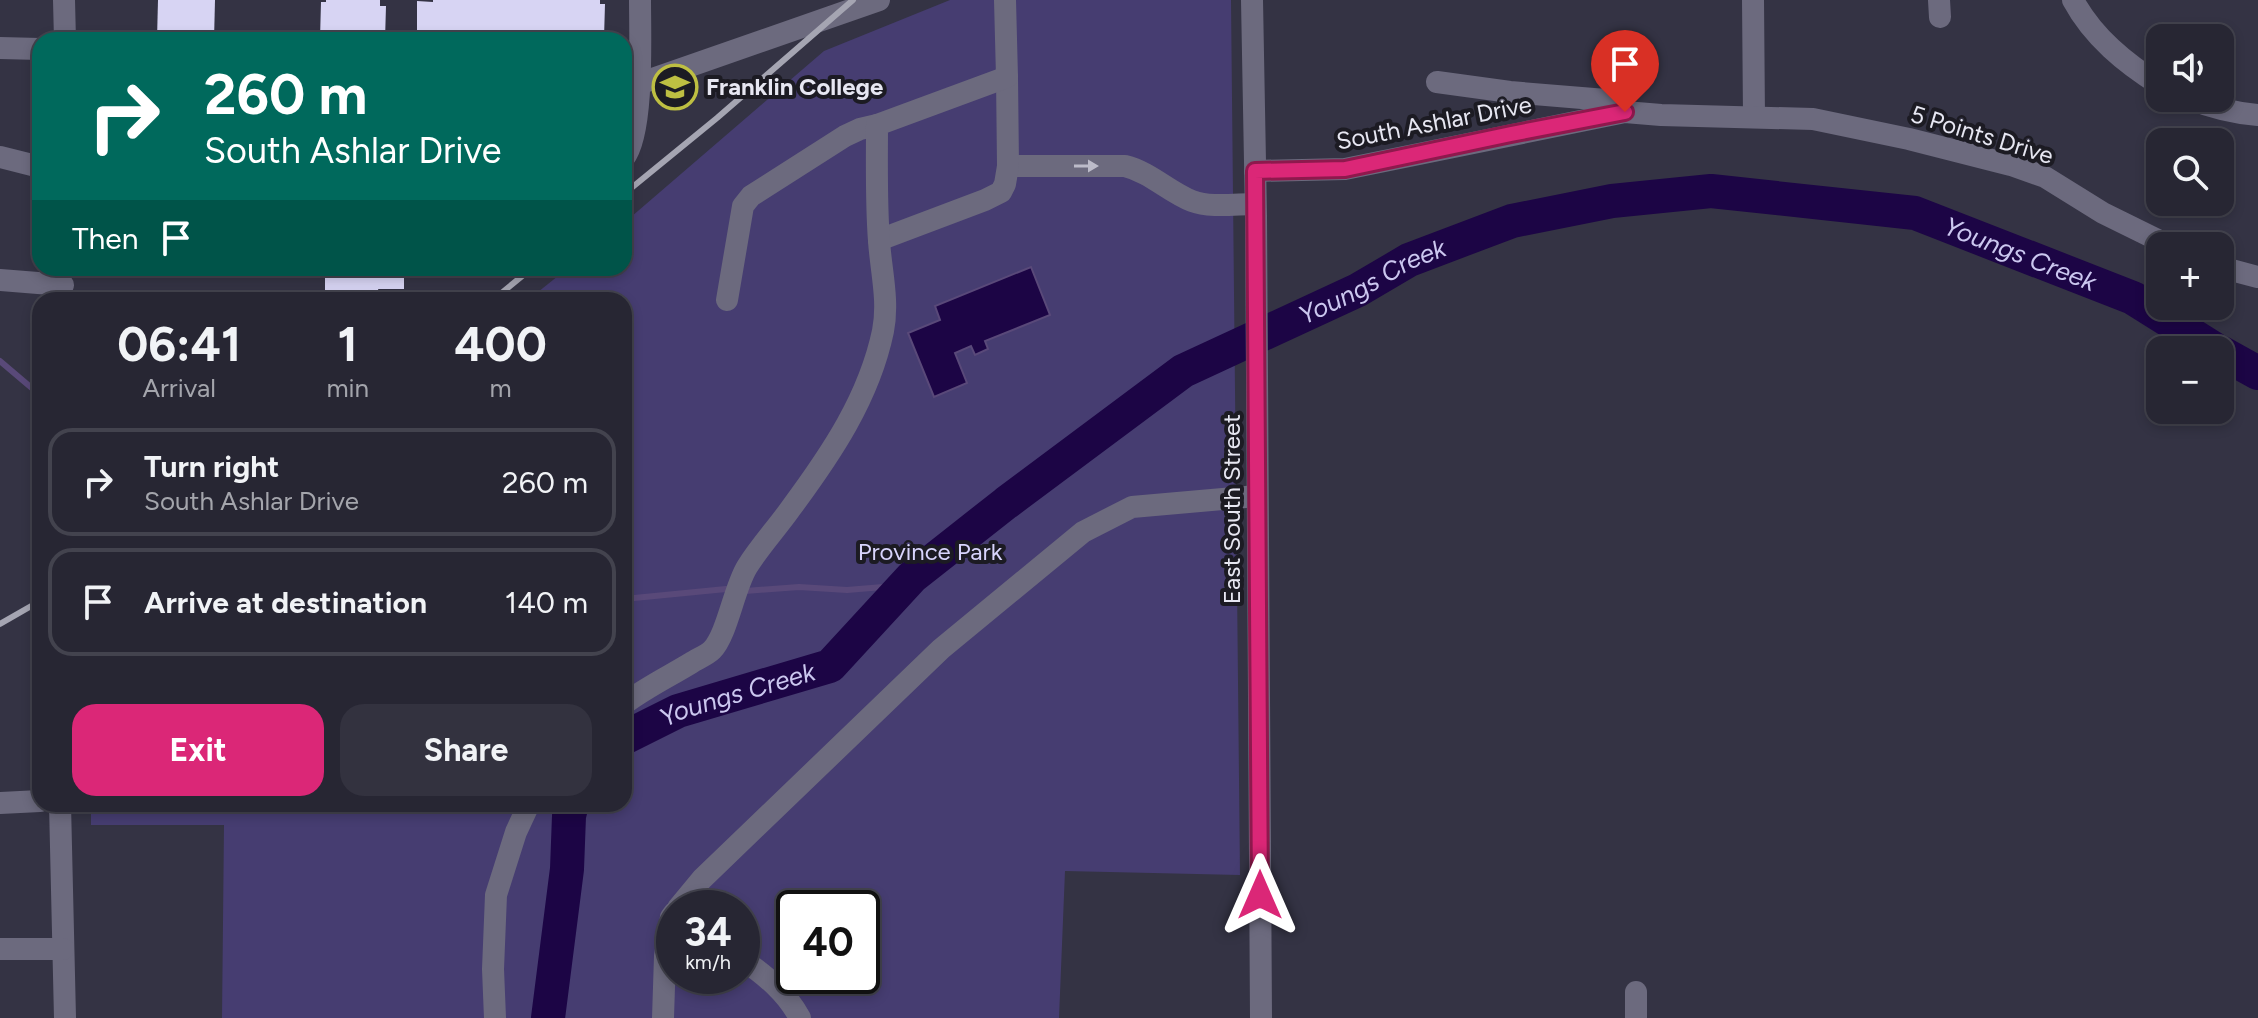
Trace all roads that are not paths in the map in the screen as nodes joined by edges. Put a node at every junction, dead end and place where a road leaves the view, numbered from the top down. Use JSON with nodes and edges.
{"nodes":[{"id":1,"x":64,"y":0,"type":"edge"},
{"id":2,"x":640,"y":0,"type":"edge"},
{"id":3,"x":879,"y":0,"type":"edge"},
{"id":4,"x":1005,"y":0,"type":"edge"},
{"id":5,"x":1252,"y":0,"type":"edge"},
{"id":6,"x":1753,"y":0,"type":"edge"},
{"id":7,"x":2073,"y":0,"type":"edge"},
{"id":8,"x":65,"y":32,"type":"edge"},
{"id":9,"x":0,"y":48,"type":"edge"},
{"id":10,"x":32,"y":49,"type":"edge"},
{"id":11,"x":2146,"y":76,"type":"edge"},
{"id":12,"x":1007,"y":77,"type":"junction"},
{"id":13,"x":1437,"y":82,"type":"dead end"},
{"id":14,"x":632,"y":87,"type":"edge"},
{"id":15,"x":2234,"y":111,"type":"edge"},
{"id":16,"x":1625,"y":112,"type":"junction"},
{"id":17,"x":2258,"y":115,"type":"edge"},
{"id":18,"x":1754,"y":117,"type":"junction"},
{"id":19,"x":1813,"y":119,"type":"joint"},
{"id":20,"x":877,"y":125,"type":"junction"},
{"id":21,"x":632,"y":143,"type":"edge"},
{"id":22,"x":0,"y":157,"type":"edge"},
{"id":23,"x":32,"y":165,"type":"edge"},
{"id":24,"x":1008,"y":166,"type":"junction"},
{"id":25,"x":1255,"y":171,"type":"junction"},
{"id":26,"x":1255,"y":210,"type":"junction"},
{"id":27,"x":2146,"y":234,"type":"edge"},
{"id":28,"x":879,"y":240,"type":"junction"},
{"id":29,"x":2234,"y":271,"type":"edge"},
{"id":30,"x":2258,"y":277,"type":"edge"},
{"id":31,"x":0,"y":280,"type":"edge"},
{"id":32,"x":63,"y":284,"type":"edge"},
{"id":33,"x":727,"y":300,"type":"dead end"},
{"id":34,"x":1257,"y":496,"type":"junction"},
{"id":35,"x":632,"y":698,"type":"edge"},
{"id":36,"x":32,"y":801,"type":"edge"},
{"id":37,"x":0,"y":803,"type":"edge"},
{"id":38,"x":60,"y":812,"type":"edge"},
{"id":39,"x":525,"y":812,"type":"edge"},
{"id":40,"x":693,"y":890,"type":"edge"},
{"id":41,"x":0,"y":949,"type":"edge"},
{"id":42,"x":63,"y":949,"type":"junction"},
{"id":43,"x":760,"y":972,"type":"edge"},
{"id":44,"x":1636,"y":992,"type":"dead end"},
{"id":45,"x":664,"y":994,"type":"edge"},
{"id":46,"x":65,"y":1018,"type":"edge"},
{"id":47,"x":495,"y":1018,"type":"edge"},
{"id":48,"x":663,"y":1018,"type":"edge"},
{"id":49,"x":800,"y":1018,"type":"edge"},
{"id":50,"x":1261,"y":1018,"type":"edge"},
{"id":51,"x":1636,"y":1018,"type":"edge"}],
"edges":[{"from":1,"to":8,"type":"street"},
{"from":2,"to":14,"type":"street"},
{"from":3,"to":14,"type":"street"},
{"from":4,"to":12,"type":"street"},
{"from":5,"to":25,"type":"street","name":"East South Street"},
{"from":6,"to":18,"type":"street"},
{"from":7,"to":11,"type":"street"},
{"from":9,"to":10,"type":"street"},
{"from":12,"to":20,"type":"street"},
{"from":12,"to":24,"type":"street"},
{"from":13,"to":16,"type":"street"},
{"from":14,"to":21,"type":"street"},
{"from":15,"to":17,"type":"street"},
{"from":16,"to":18,"type":"street","name":"South Ashlar Drive"},
{"from":16,"to":25,"type":"street","name":"South Ashlar Drive"},
{"from":18,"to":19,"type":"street","name":"South Ashlar Drive"},
{"from":19,"to":27,"type":"street","name":"5 Points Drive"},
{"from":20,"to":28,"type":"street"},
{"from":20,"to":33,"type":"street"},
{"from":22,"to":23,"type":"street"},
{"from":24,"to":26,"type":"street","one_way":true},
{"from":24,"to":28,"type":"street"},
{"from":25,"to":26,"type":"street","name":"East South Street"},
{"from":26,"to":34,"type":"street","name":"East South Street"},
{"from":28,"to":35,"type":"street"},
{"from":29,"to":30,"type":"street"},
{"from":31,"to":32,"type":"street"},
{"from":34,"to":40,"type":"street"},
{"from":34,"to":50,"type":"street","name":"East South Street"},
{"from":36,"to":37,"type":"street"},
{"from":38,"to":42,"type":"street"},
{"from":39,"to":47,"type":"street"},
{"from":41,"to":42,"type":"street"},
{"from":42,"to":46,"type":"street"},
{"from":43,"to":49,"type":"street"},
{"from":44,"to":51,"type":"street"},
{"from":45,"to":48,"type":"street"}]}
